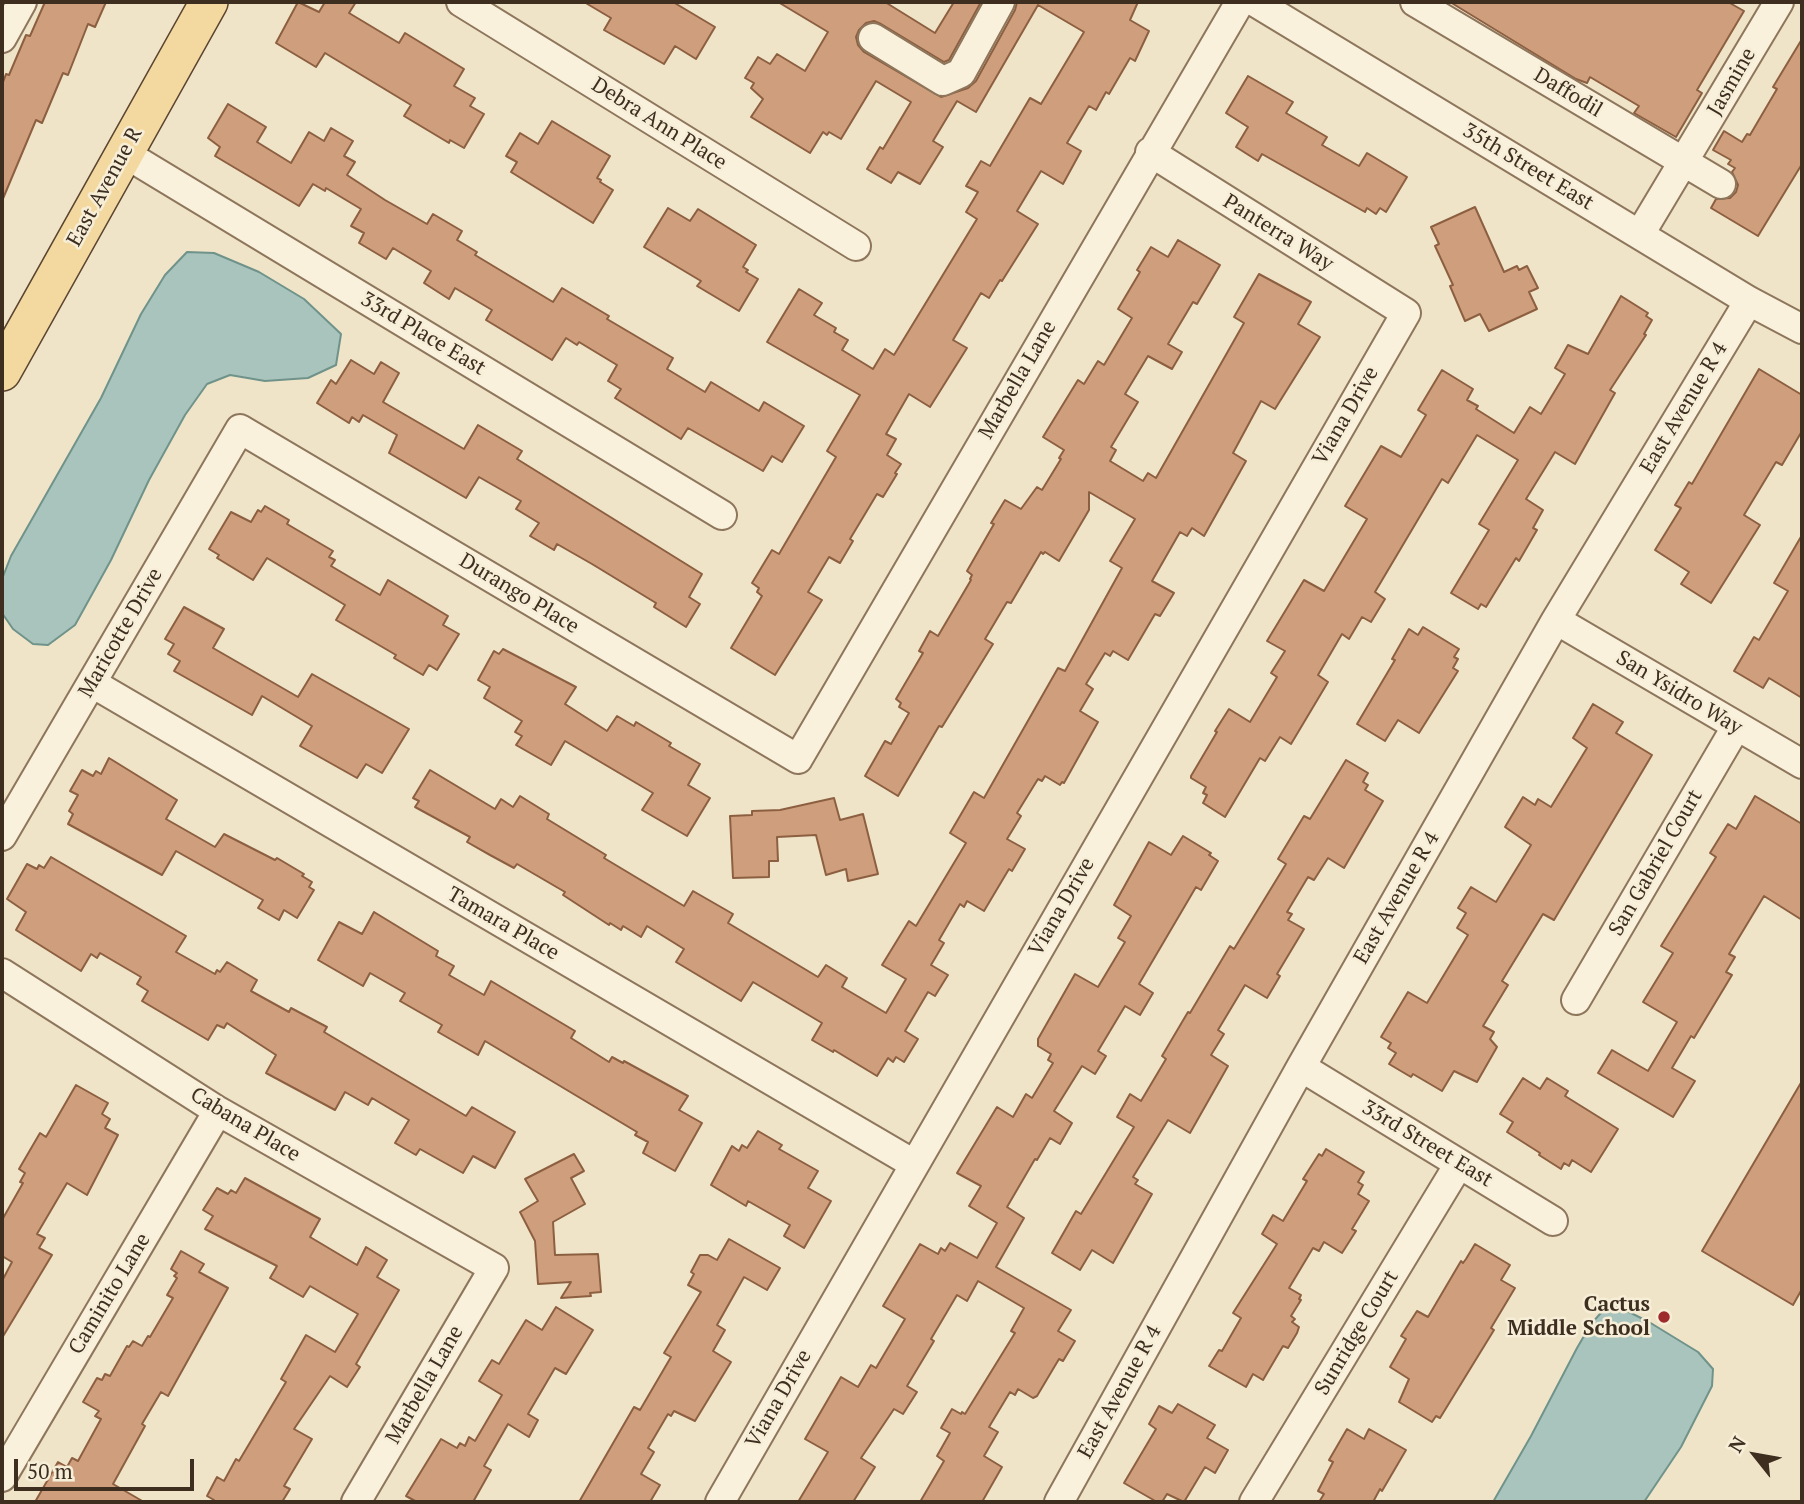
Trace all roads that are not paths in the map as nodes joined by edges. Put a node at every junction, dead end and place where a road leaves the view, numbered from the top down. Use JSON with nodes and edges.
{"nodes":[{"id":1,"x":22,"y":2,"type":"edge"},
{"id":2,"x":209,"y":2,"type":"edge"},
{"id":3,"x":461,"y":2,"type":"edge"},
{"id":4,"x":1000,"y":2,"type":"edge"},
{"id":5,"x":1240,"y":2,"type":"edge"},
{"id":6,"x":1255,"y":2,"type":"edge"},
{"id":7,"x":1415,"y":2,"type":"edge"},
{"id":8,"x":1773,"y":4,"type":"edge"},
{"id":9,"x":2,"y":38,"type":"edge"},
{"id":10,"x":873,"y":38,"type":"dead end"},
{"id":11,"x":1150,"y":152,"type":"junction"},
{"id":12,"x":124,"y":153,"type":"junction"},
{"id":13,"x":1684,"y":162,"type":"junction"},
{"id":14,"x":1721,"y":184,"type":"dead end"},
{"id":15,"x":1640,"y":234,"type":"junction"},
{"id":16,"x":856,"y":246,"type":"dead end"},
{"id":17,"x":1749,"y":301,"type":"junction"},
{"id":18,"x":1406,"y":313,"type":"joint"},
{"id":19,"x":1802,"y":329,"type":"edge"},
{"id":20,"x":2,"y":372,"type":"edge"},
{"id":21,"x":240,"y":429,"type":"joint"},
{"id":22,"x":722,"y":515,"type":"dead end"},
{"id":23,"x":1556,"y":620,"type":"junction"},
{"id":24,"x":92,"y":683,"type":"junction"},
{"id":25,"x":1735,"y":727,"type":"junction"},
{"id":26,"x":798,"y":759,"type":"joint"},
{"id":27,"x":1802,"y":764,"type":"edge"},
{"id":28,"x":2,"y":836,"type":"edge"},
{"id":29,"x":2,"y":973,"type":"edge"},
{"id":30,"x":1576,"y":1000,"type":"dead end"},
{"id":31,"x":1301,"y":1067,"type":"junction"},
{"id":32,"x":218,"y":1111,"type":"junction"},
{"id":33,"x":914,"y":1164,"type":"junction"},
{"id":34,"x":1459,"y":1164,"type":"junction"},
{"id":35,"x":1553,"y":1221,"type":"dead end"},
{"id":36,"x":494,"y":1268,"type":"joint"},
{"id":37,"x":2,"y":1477,"type":"edge"},
{"id":38,"x":356,"y":1502,"type":"edge"},
{"id":39,"x":720,"y":1502,"type":"edge"},
{"id":40,"x":1059,"y":1502,"type":"edge"},
{"id":41,"x":1254,"y":1502,"type":"edge"}],
"edges":[{"from":1,"to":9,"type":"street"},
{"from":2,"to":12,"type":"main road","name":"East Avenue R"},
{"from":3,"to":16,"type":"street","name":"Debra Ann Place"},
{"from":4,"to":10,"type":"street"},
{"from":5,"to":11,"type":"street","name":"Marbella Lane"},
{"from":6,"to":15,"type":"street","name":"35th Street East"},
{"from":7,"to":13,"type":"street","name":"Daffodil"},
{"from":8,"to":13,"type":"street","name":"Jasmine"},
{"from":11,"to":18,"type":"street","name":"Panterra Way"},
{"from":11,"to":26,"type":"street","name":"Marbella Lane"},
{"from":12,"to":20,"type":"main road","name":"East Avenue R"},
{"from":12,"to":22,"type":"street","name":"33rd Place East"},
{"from":13,"to":14,"type":"street","name":"Daffodil"},
{"from":13,"to":15,"type":"street","name":"Jasmine"},
{"from":15,"to":17,"type":"street","name":"35th Street East"},
{"from":17,"to":19,"type":"street","name":"35th Street East"},
{"from":17,"to":23,"type":"street","name":"East Avenue R 4"},
{"from":18,"to":33,"type":"street","name":"Viana Drive"},
{"from":21,"to":24,"type":"street","name":"Maricotte Drive"},
{"from":21,"to":26,"type":"street","name":"Durango Place"},
{"from":23,"to":25,"type":"street","name":"San Ysidro Way"},
{"from":23,"to":31,"type":"street","name":"East Avenue R 4"},
{"from":24,"to":28,"type":"street","name":"Maricotte Drive"},
{"from":24,"to":33,"type":"street","name":"Tamara Place"},
{"from":25,"to":27,"type":"street","name":"San Ysidro Way"},
{"from":25,"to":30,"type":"street","name":"San Gabriel Court"},
{"from":29,"to":32,"type":"street","name":"Cabana Place"},
{"from":31,"to":34,"type":"street","name":"33rd Street East"},
{"from":31,"to":40,"type":"street","name":"East Avenue R 4"},
{"from":32,"to":36,"type":"street","name":"Cabana Place"},
{"from":32,"to":37,"type":"street","name":"Caminito Lane"},
{"from":33,"to":39,"type":"street","name":"Viana Drive"},
{"from":34,"to":35,"type":"street","name":"33rd Street East"},
{"from":34,"to":41,"type":"street","name":"Sunridge Court"},
{"from":36,"to":38,"type":"street","name":"Marbella Lane"}]}
